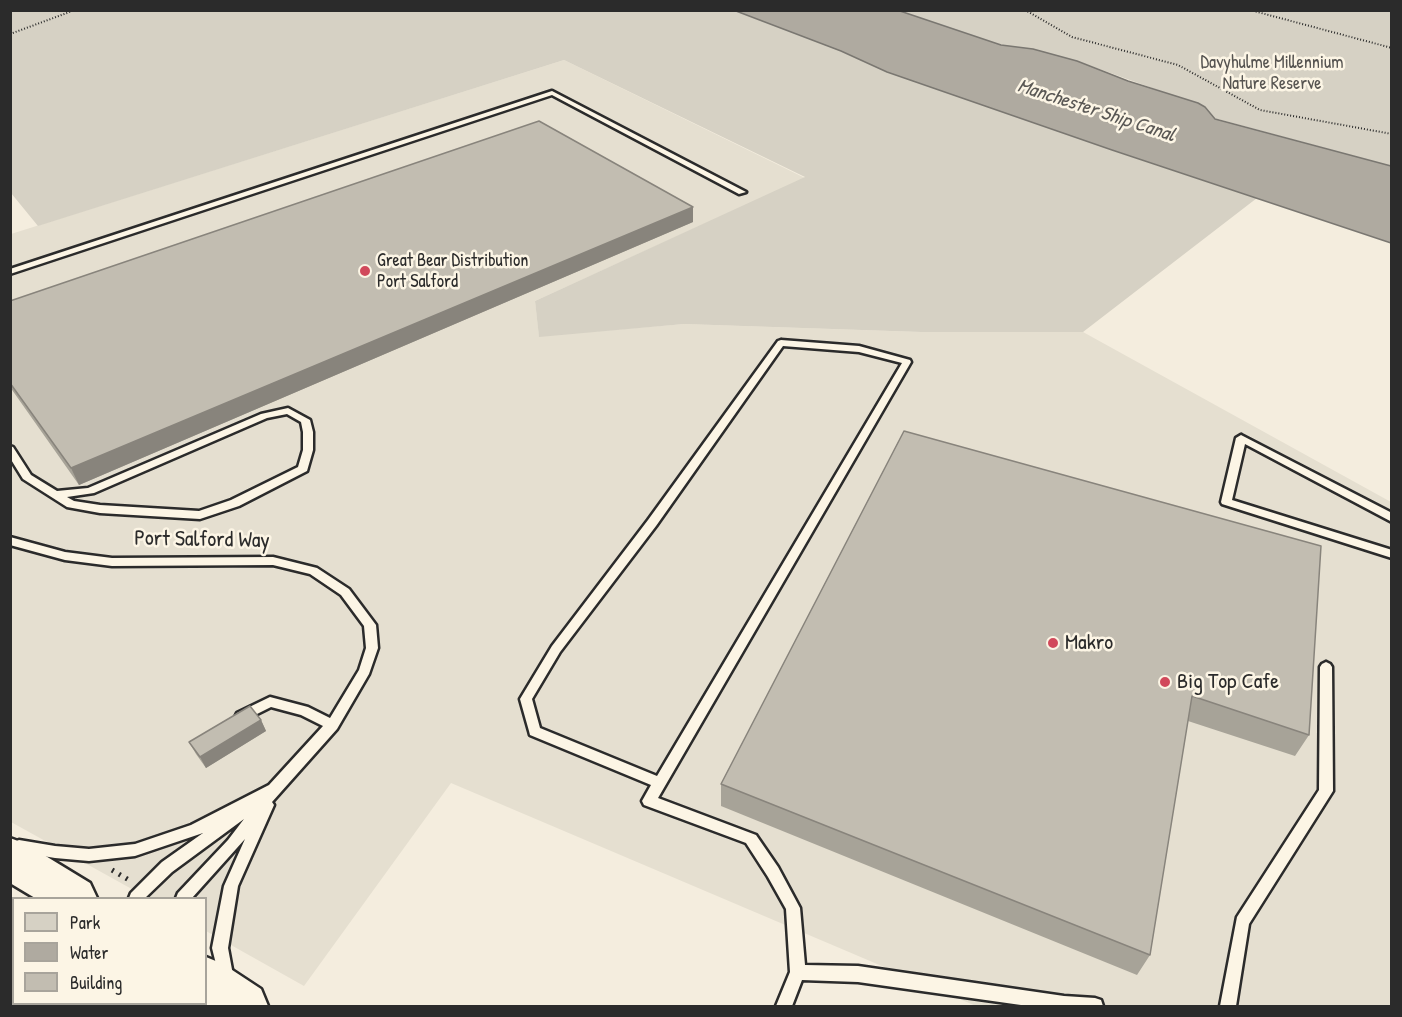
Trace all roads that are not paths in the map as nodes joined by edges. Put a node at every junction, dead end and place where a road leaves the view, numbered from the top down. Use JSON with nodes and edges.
{"nodes":[{"id":1,"x":742,"y":192,"type":"dead end"},
{"id":2,"x":10,"y":272,"type":"edge"},
{"id":3,"x":10,"y":449,"type":"edge"},
{"id":4,"x":58,"y":494,"type":"junction"},
{"id":5,"x":1392,"y":518,"type":"edge"},
{"id":6,"x":10,"y":541,"type":"edge"},
{"id":7,"x":1392,"y":554,"type":"edge"},
{"id":8,"x":1326,"y":667,"type":"dead end"},
{"id":9,"x":233,"y":721,"type":"edge"},
{"id":10,"x":332,"y":725,"type":"junction"},
{"id":11,"x":660,"y":783,"type":"junction"},
{"id":12,"x":275,"y":788,"type":"junction"},
{"id":13,"x":10,"y":844,"type":"edge"},
{"id":14,"x":10,"y":858,"type":"edge"},
{"id":15,"x":72,"y":897,"type":"edge"},
{"id":16,"x":137,"y":897,"type":"edge"},
{"id":17,"x":184,"y":897,"type":"edge"},
{"id":18,"x":798,"y":972,"type":"junction"},
{"id":19,"x":207,"y":982,"type":"edge"},
{"id":20,"x":245,"y":1006,"type":"edge"},
{"id":21,"x":784,"y":1006,"type":"edge"},
{"id":22,"x":1095,"y":1006,"type":"edge"},
{"id":23,"x":1228,"y":1006,"type":"edge"}],
"edges":[{"from":1,"to":2,"type":"lane"},
{"from":3,"to":4,"type":"lane"},
{"from":4,"to":4,"type":"lane"},
{"from":5,"to":7,"type":"lane"},
{"from":6,"to":10,"type":"lane","name":"Port Salford Way"},
{"from":8,"to":23,"type":"lane"},
{"from":9,"to":10,"type":"lane"},
{"from":10,"to":12,"type":"lane","name":"Port Salford Way"},
{"from":11,"to":11,"type":"lane"},
{"from":11,"to":18,"type":"lane"},
{"from":12,"to":13,"type":"lane","name":"Port Salford Way"},
{"from":12,"to":16,"type":"lane","name":"Port Salford Way"},
{"from":12,"to":17,"type":"lane","name":"Port Salford Way"},
{"from":12,"to":20,"type":"lane","name":"Port Salford Way"},
{"from":14,"to":15,"type":"highway"},
{"from":18,"to":21,"type":"lane"},
{"from":18,"to":22,"type":"lane"},
{"from":19,"to":20,"type":"highway"}]}
